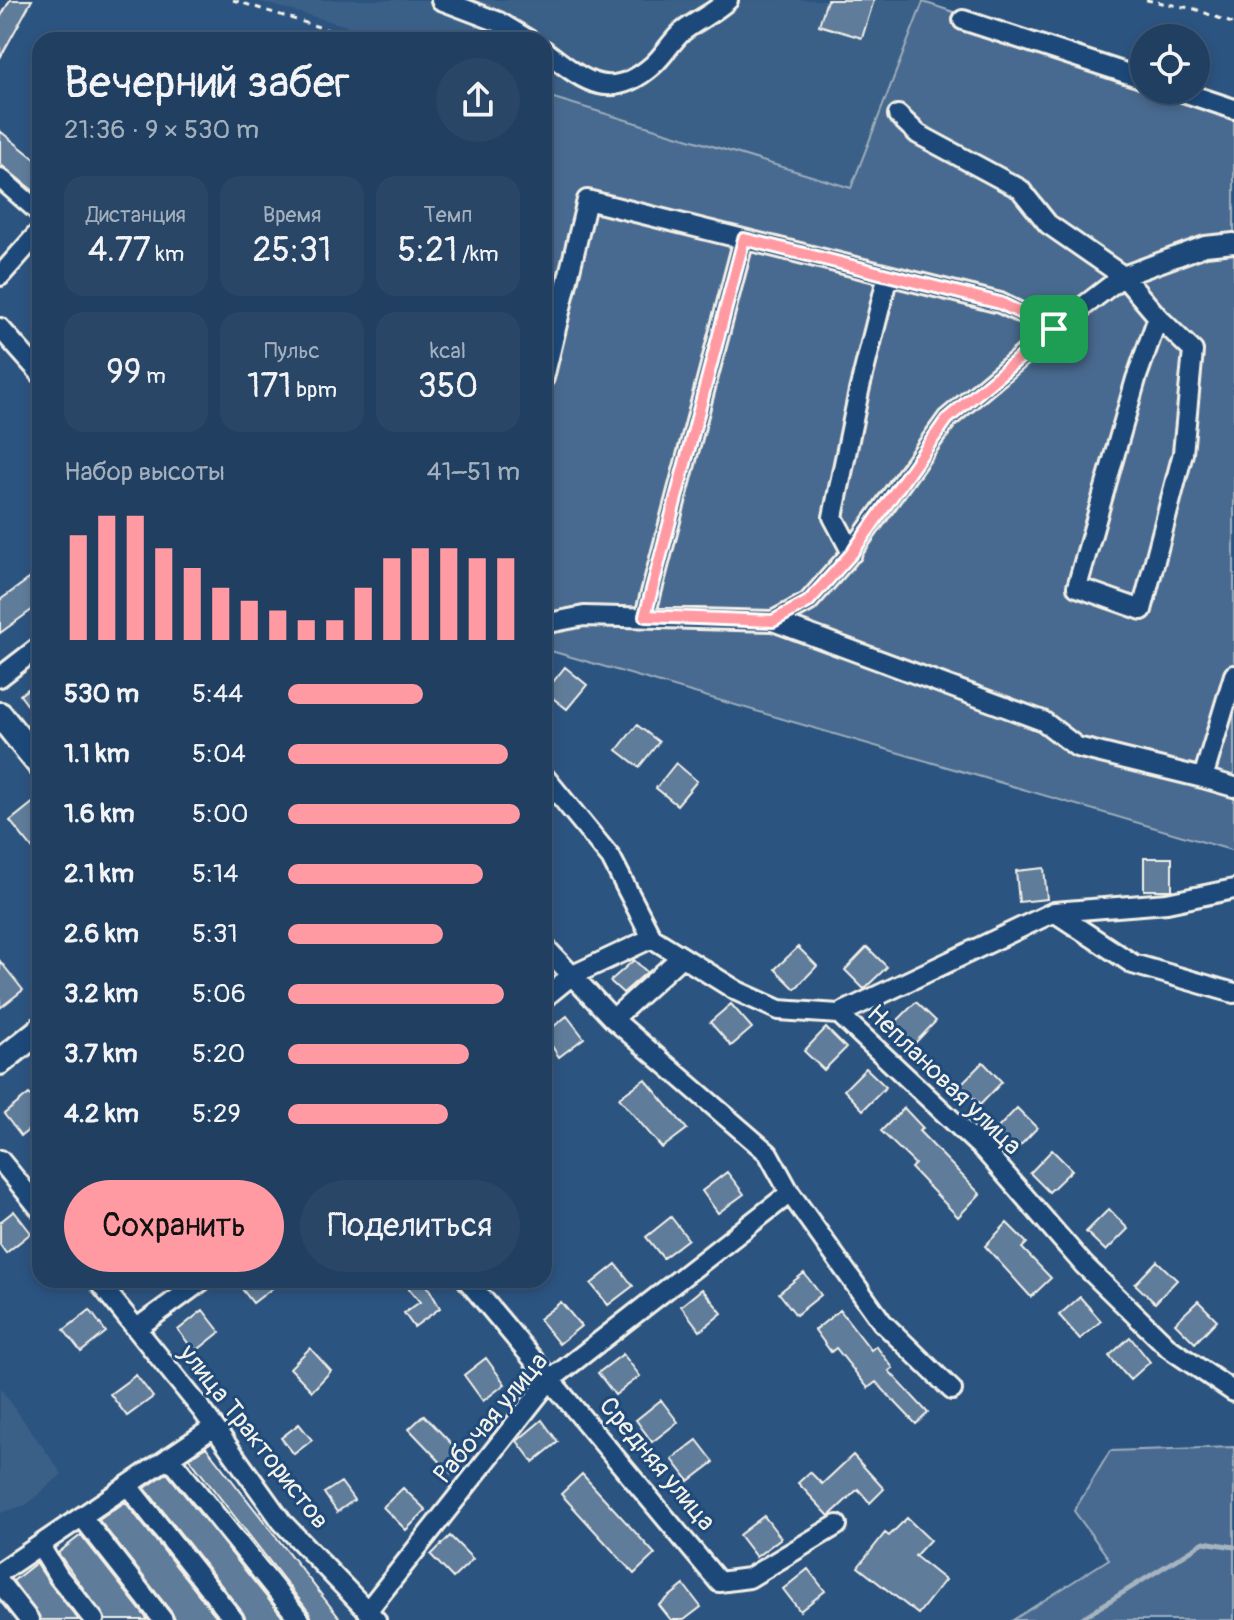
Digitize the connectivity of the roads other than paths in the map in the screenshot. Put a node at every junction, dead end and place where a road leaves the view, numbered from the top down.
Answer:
1 (441, 0) edge
2 (728, 0) edge
3 (963, 20) dead end
4 (516, 32) edge
5 (552, 55) edge
6 (1130, 74) edge
7 (1210, 101) edge
8 (1234, 109) edge
9 (898, 115) dead end
10 (0, 178) edge
11 (32, 206) edge
12 (744, 239) junction
13 (32, 240) edge
14 (1234, 243) edge
15 (888, 275) junction
16 (0, 276) edge
17 (1123, 276) junction
18 (1158, 317) junction
19 (0, 328) edge
20 (1054, 329) junction
21 (552, 345) edge
22 (32, 364) edge
23 (852, 553) junction
24 (645, 616) junction
25 (552, 619) edge
26 (773, 621) junction
27 (32, 652) edge
28 (1234, 675) edge
29 (0, 677) edge
30 (0, 715) edge
31 (32, 755) edge
32 (1203, 778) junction
33 (552, 786) edge
34 (1234, 787) edge
35 (1234, 889) edge
36 (1054, 912) junction
37 (652, 938) junction
38 (552, 955) edge
39 (680, 958) junction
40 (571, 976) junction
41 (552, 991) edge
42 (1234, 993) edge
43 (839, 1014) junction
44 (613, 1019) junction
45 (32, 1036) edge
46 (0, 1062) edge
47 (0, 1160) edge
48 (790, 1193) junction
49 (32, 1199) edge
50 (104, 1288) edge
51 (192, 1288) edge
52 (473, 1288) edge
53 (137, 1328) junction
54 (549, 1381) junction
55 (952, 1390) dead end
56 (1234, 1392) edge
57 (214, 1427) junction
58 (169, 1457) junction
59 (128, 1486) junction
60 (82, 1517) junction
61 (837, 1525) dead end
62 (40, 1546) junction
63 (0, 1572) edge
64 (0, 1583) edge
65 (372, 1615) edge
66 (29, 1620) edge
67 (94, 1620) edge
68 (163, 1620) edge
69 (234, 1620) edge
70 (300, 1620) edge

1 - 4 street
2 - 5 street
3 - 6 street
7 - 8 street
9 - 17 street
10 - 11 street
12 - 15 street
12 - 21 street
12 - 24 street
13 - 16 street
14 - 17 street
15 - 20 street
15 - 23 street
17 - 18 street
17 - 20 street
18 - 18 street
19 - 22 street
20 - 23 street
23 - 26 street
24 - 25 street
24 - 26 street
26 - 32 street
27 - 29 street
28 - 32 street
30 - 31 main road
32 - 34 street
33 - 37 street, Неплановая улица
35 - 36 street
36 - 42 street
36 - 43 street
37 - 39 street, Неплановая улица
37 - 40 street
38 - 40 street
39 - 43 street, Неплановая улица
39 - 44 street
40 - 41 street
40 - 44 street
43 - 56 street, Неплановая улица
44 - 48 street
45 - 46 main road
47 - 49 street
48 - 54 street, Рабочая улица
48 - 55 street
50 - 53 street, улица Трактористов
51 - 53 street
52 - 54 street, Средняя улица
53 - 57 street, улица Трактористов
54 - 61 street, Средняя улица
54 - 65 street, Рабочая улица
57 - 58 street
57 - 65 street, улица Трактористов
58 - 59 street
58 - 70 street
59 - 60 street
59 - 69 street
60 - 62 street
60 - 68 street
62 - 63 street
62 - 67 street
64 - 66 street

